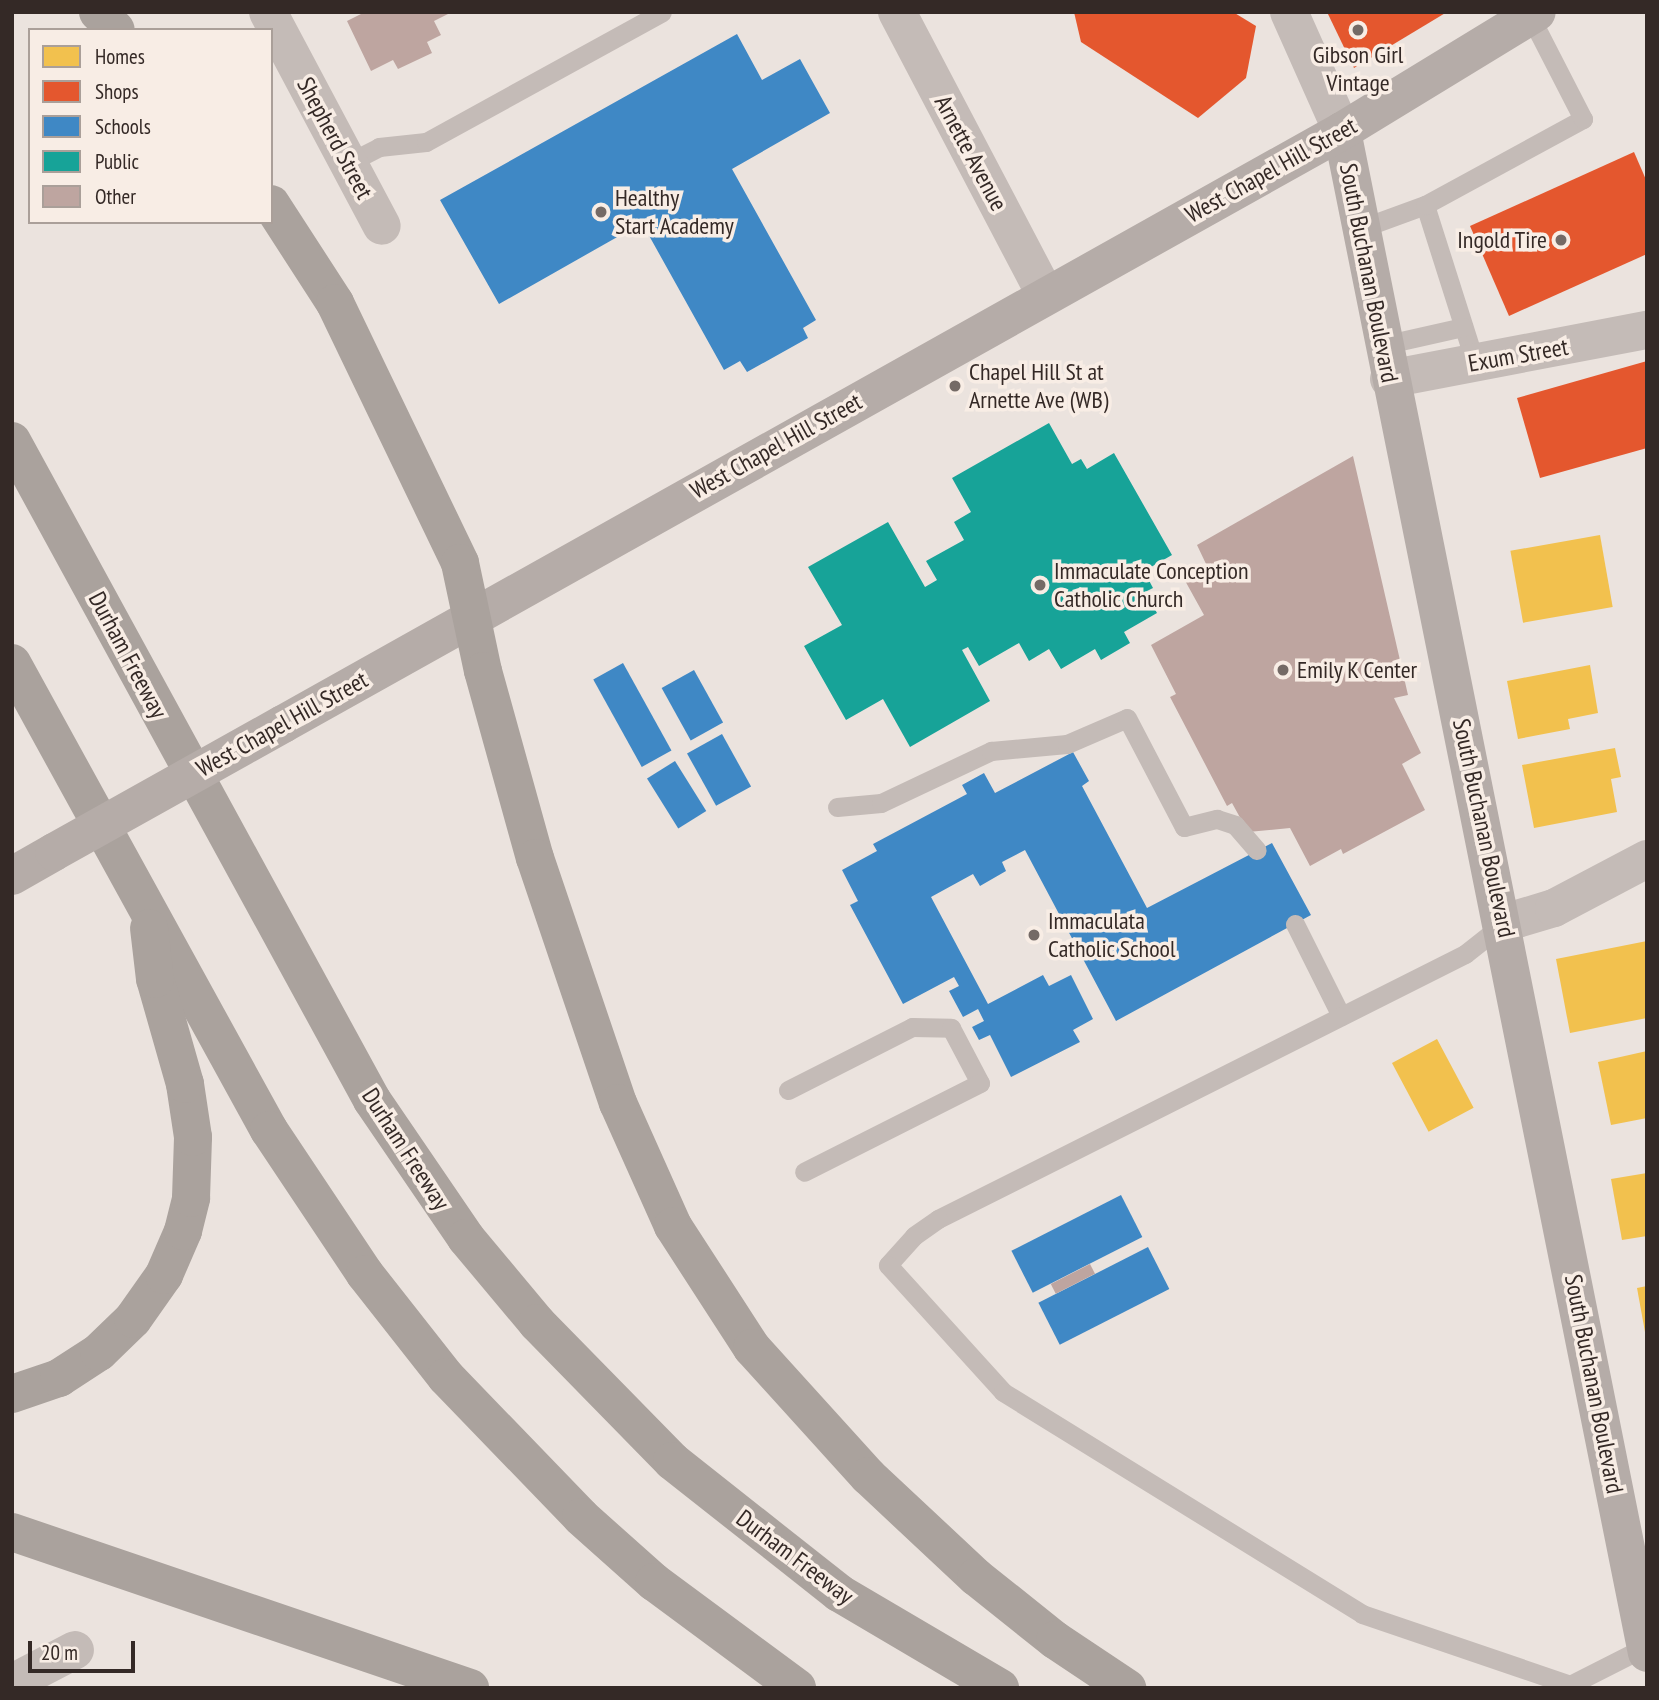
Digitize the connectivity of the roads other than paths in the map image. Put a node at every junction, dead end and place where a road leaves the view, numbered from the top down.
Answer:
1 (98, 12) edge
2 (268, 12) edge
3 (662, 12) edge
4 (897, 12) edge
5 (1289, 12) edge
6 (1533, 14) edge
7 (114, 28) edge
8 (1342, 131) junction
9 (348, 163) junction
10 (1425, 205) junction
11 (273, 207) edge
12 (382, 226) dead end
13 (1362, 228) junction
14 (1045, 294) junction
15 (1463, 327) junction
16 (1647, 330) edge
17 (1386, 362) junction
18 (1475, 363) junction
19 (12, 441) edge
20 (474, 615) junction
21 (12, 663) edge
22 (837, 807) dead end
23 (1257, 850) dead end
24 (1647, 859) edge
25 (12, 876) edge
26 (147, 909) junction
27 (1504, 923) junction
28 (1295, 924) dead end
29 (1341, 1016) junction
30 (788, 1090) dead end
31 (804, 1172) dead end
32 (12, 1394) edge
33 (12, 1532) edge
34 (1646, 1649) edge
35 (75, 1650) dead end
36 (12, 1683) edge
37 (470, 1688) edge
38 (797, 1688) edge
39 (1000, 1688) edge
40 (1127, 1688) edge

1 - 7 highway
2 - 9 street, Shepherd Street
3 - 9 lane
4 - 14 street, Arnette Avenue
5 - 8 street, South Buchanan Boulevard
6 - 8 main road, West Chapel Hill Street
6 - 10 lane
8 - 13 main road, South Buchanan Boulevard
8 - 14 main road, West Chapel Hill Street
9 - 12 street, Shepherd Street
10 - 13 lane
10 - 15 lane
11 - 20 highway
13 - 17 main road, South Buchanan Boulevard
14 - 20 main road, West Chapel Hill Street
15 - 17 lane
15 - 18 lane
16 - 18 street, Exum Street
17 - 18 street, Exum Street
17 - 27 main road, South Buchanan Boulevard
19 - 39 highway, Durham Freeway
20 - 25 main road, West Chapel Hill Street, bridge
20 - 40 highway
21 - 26 highway
22 - 23 lane
24 - 27 street
26 - 32 highway
26 - 38 highway
27 - 29 lane
27 - 34 main road, South Buchanan Boulevard
28 - 29 lane
29 - 34 lane
30 - 31 lane
33 - 37 highway
35 - 36 street

